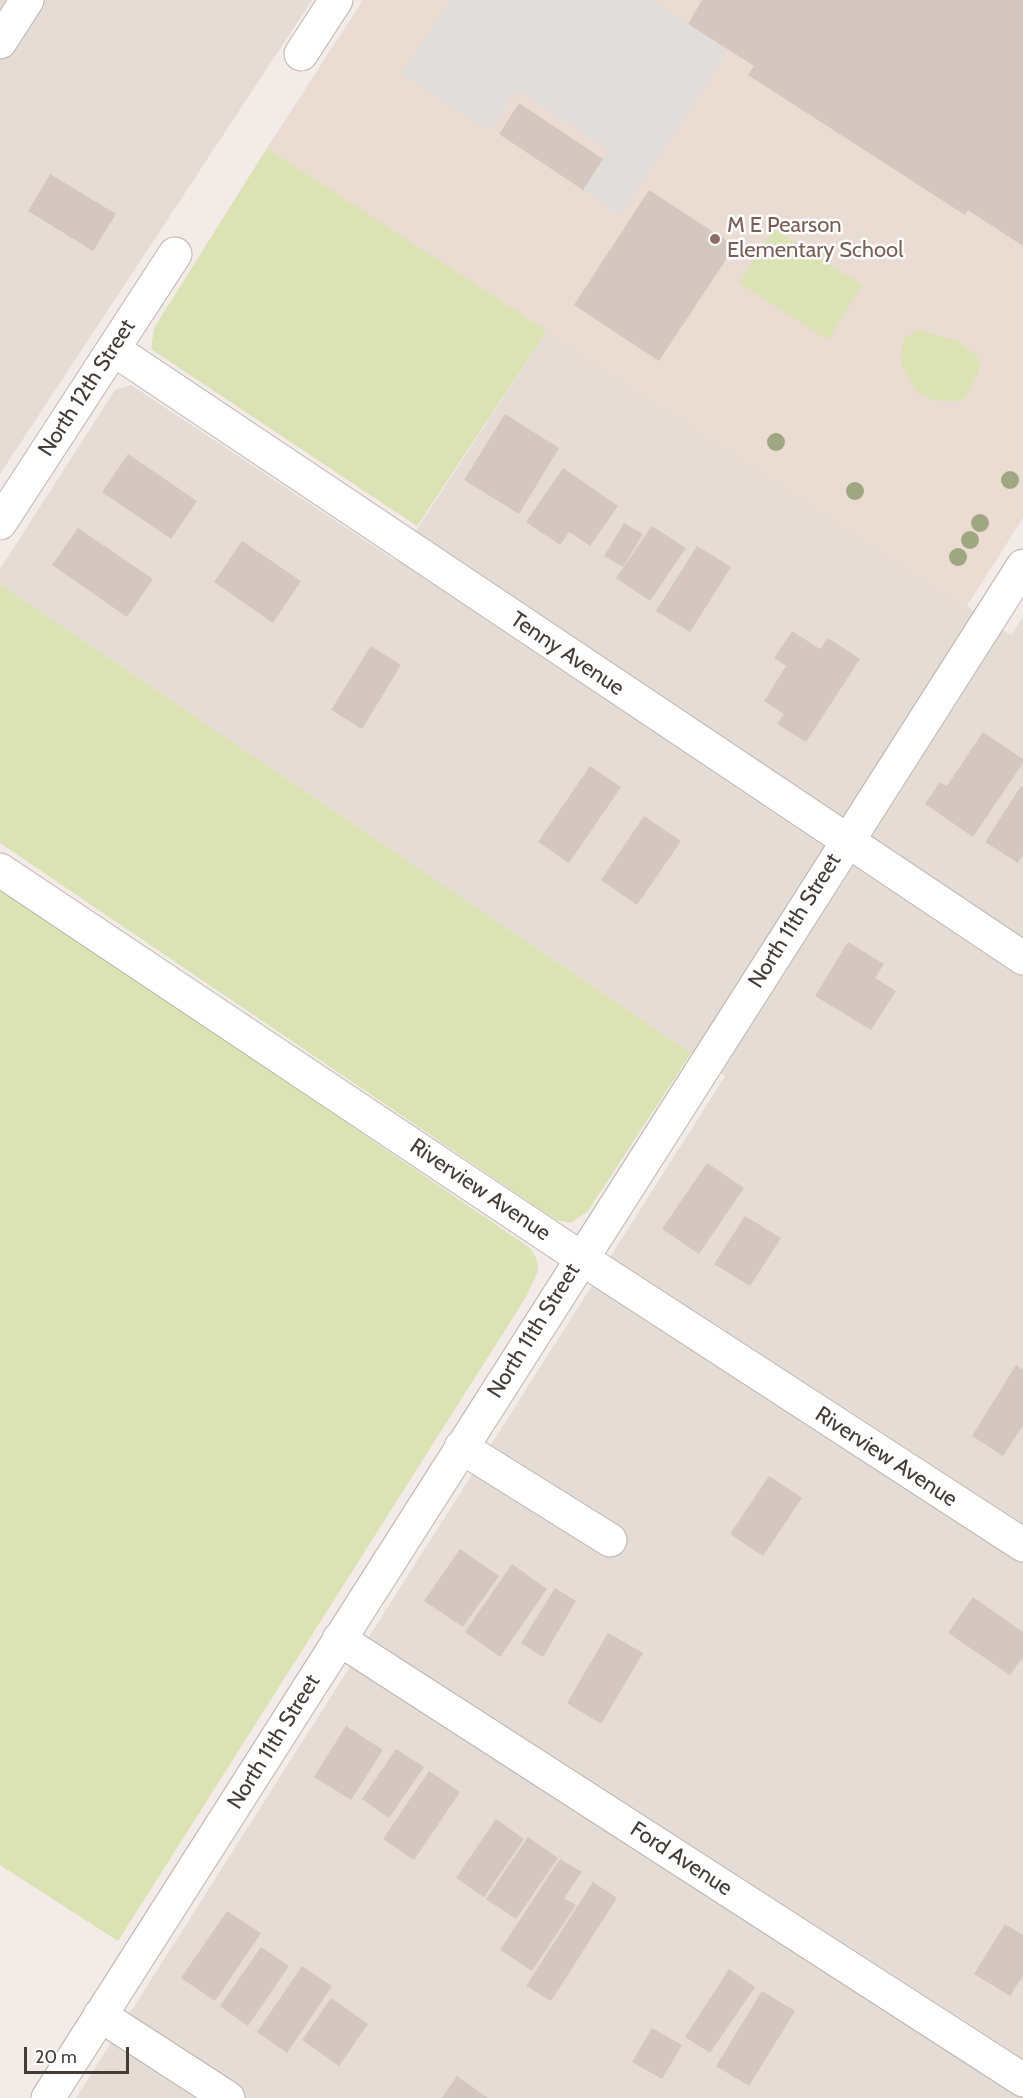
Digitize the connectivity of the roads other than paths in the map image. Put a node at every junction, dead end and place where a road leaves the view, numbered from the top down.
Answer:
1 (27, 0) edge
2 (336, 0) edge
3 (0, 42) edge
4 (301, 54) dead end
5 (175, 254) dead end
6 (113, 349) junction
7 (0, 523) edge
8 (1023, 566) edge
9 (846, 841) junction
10 (0, 870) edge
11 (1023, 958) edge
12 (581, 1258) junction
13 (461, 1447) junction
14 (610, 1540) dead end
15 (1023, 1545) edge
16 (339, 1639) junction
17 (100, 2015) junction
18 (1023, 2080) edge
19 (48, 2098) edge
20 (228, 2098) edge

1 - 3 street
2 - 4 street
5 - 6 street, North 12th Street
6 - 7 street, North 12th Street
6 - 9 street, Tenny Avenue
8 - 9 street, North 11th Street
9 - 11 street, Tenny Avenue
9 - 12 street, North 11th Street
10 - 12 street, Riverview Avenue
12 - 13 street, North 11th Street
12 - 15 street, Riverview Avenue
13 - 14 street
13 - 16 street, North 11th Street
16 - 17 street, North 11th Street
16 - 18 street, Ford Avenue
17 - 19 street, North 11th Street
17 - 20 street

